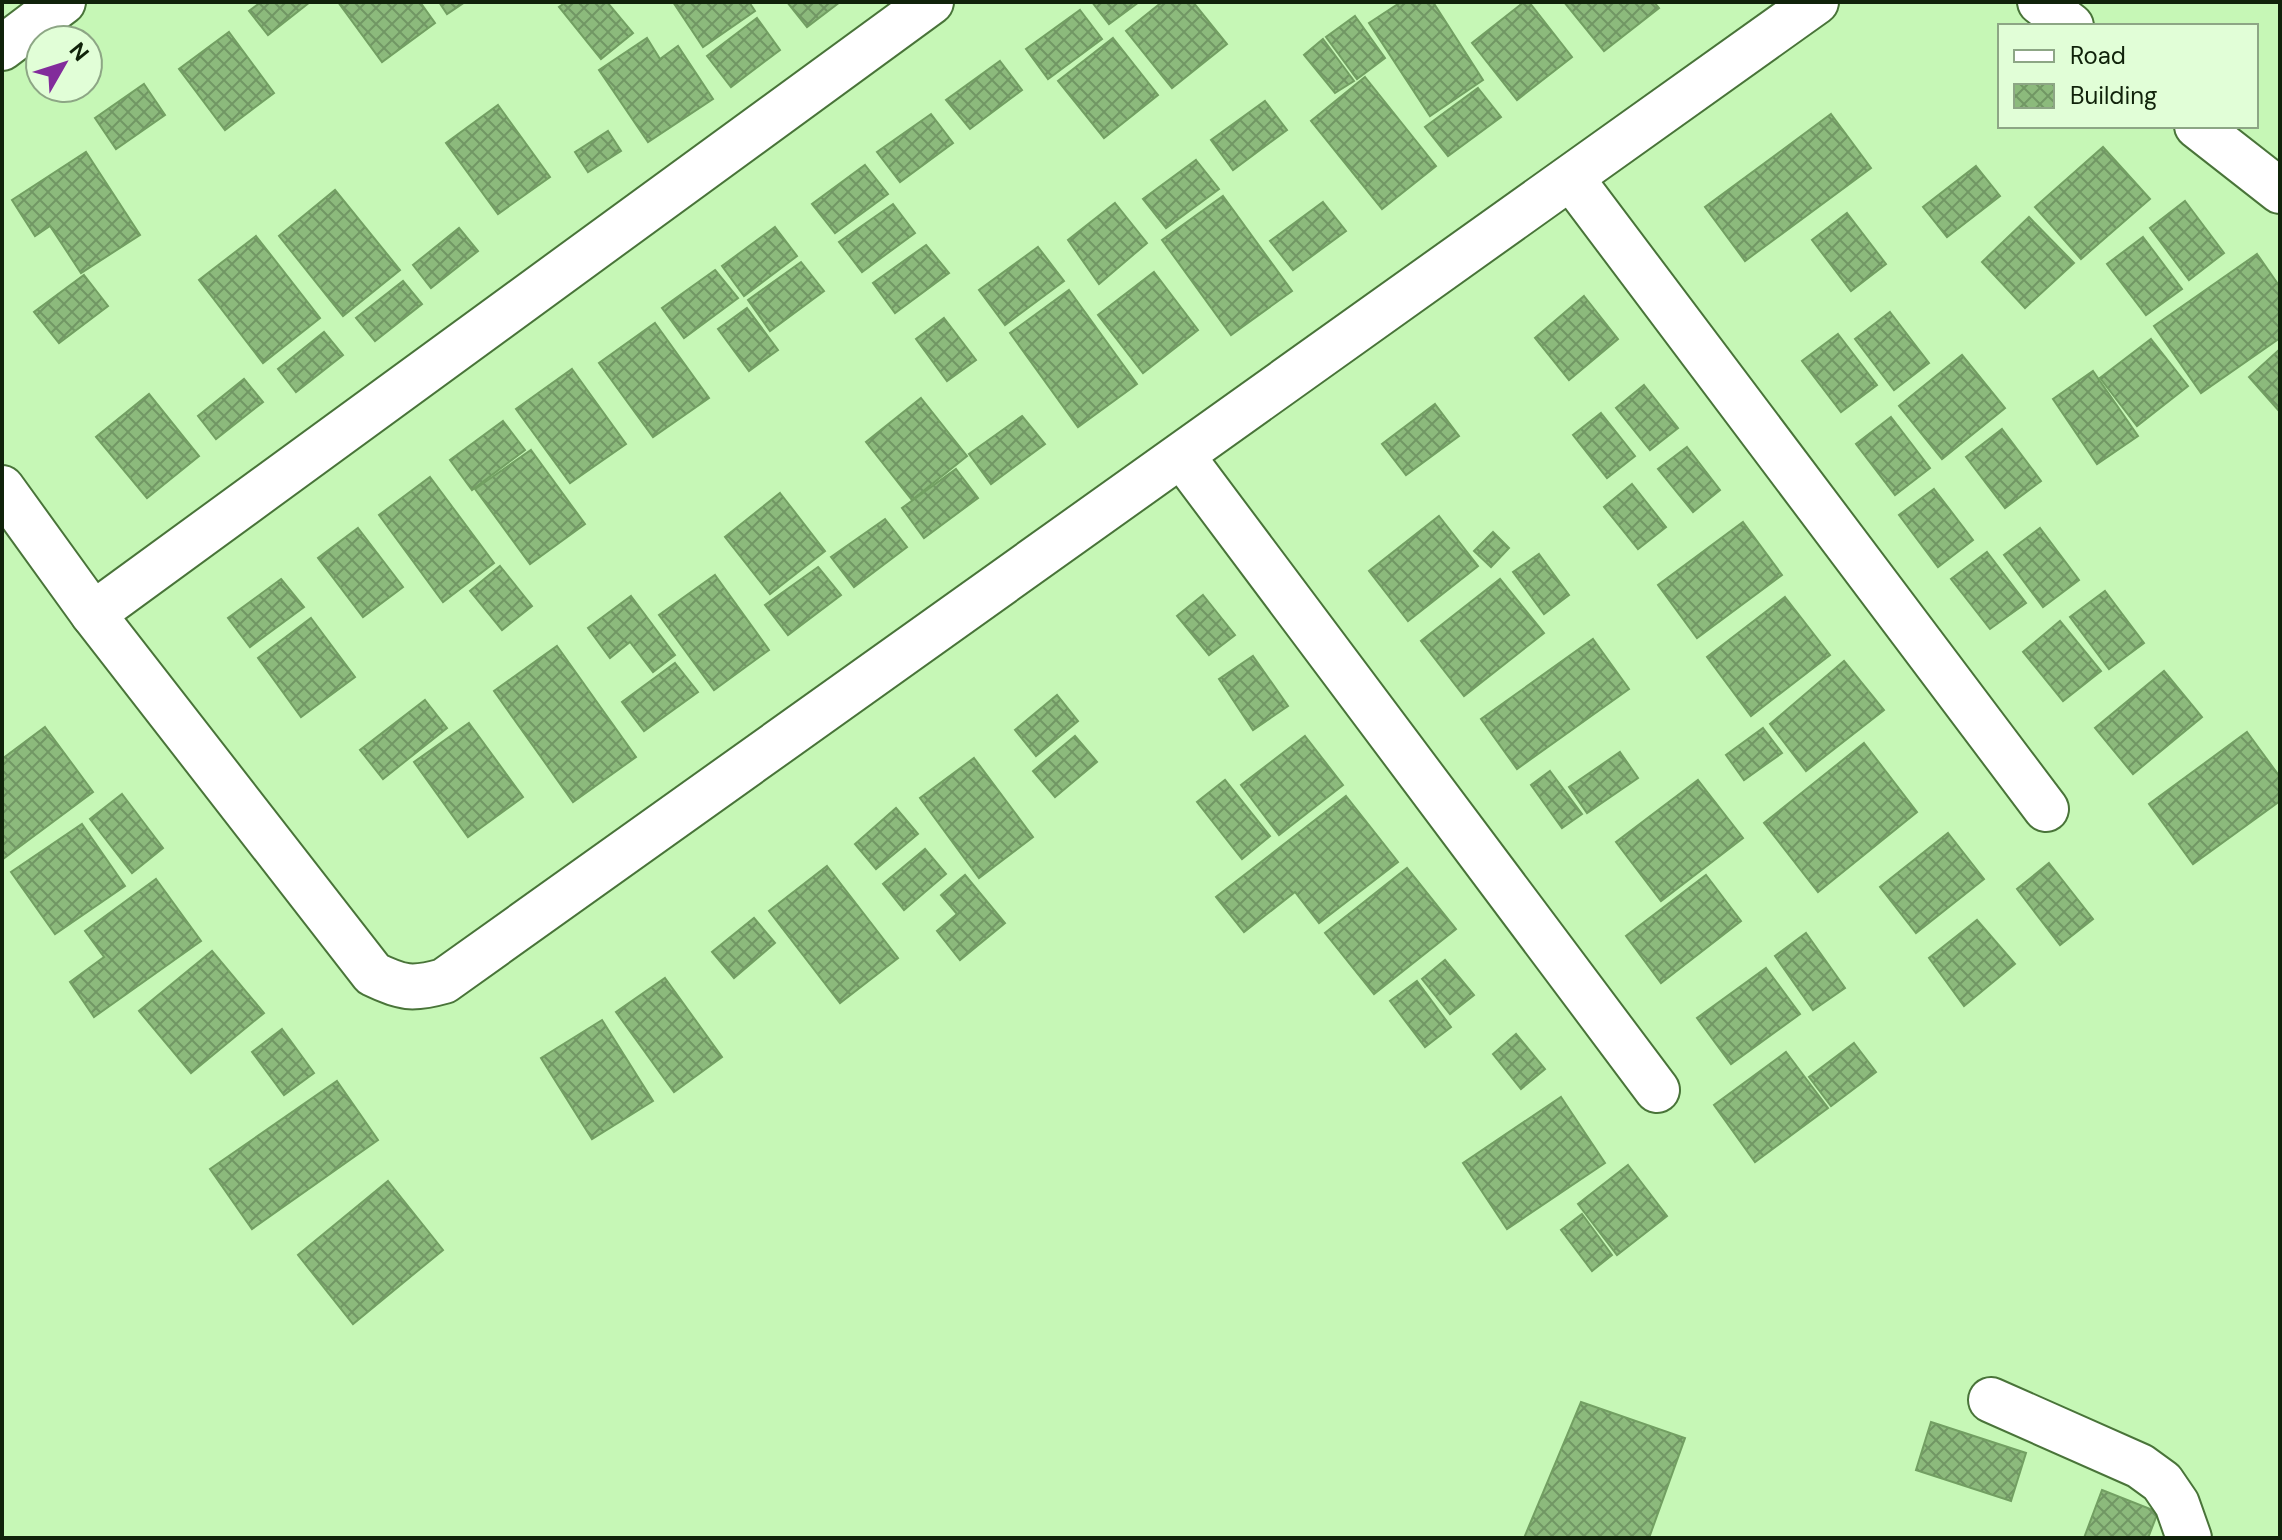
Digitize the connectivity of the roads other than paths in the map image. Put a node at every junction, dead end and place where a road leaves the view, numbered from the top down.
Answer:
1 (63, 2) edge
2 (931, 2) edge
3 (1816, 2) edge
4 (2040, 2) edge
5 (2068, 24) edge
6 (2, 48) edge
7 (2200, 128) edge
8 (1571, 178) junction
9 (2280, 191) edge
10 (1182, 456) junction
11 (2, 488) edge
12 (93, 614) junction
13 (2046, 809) dead end
14 (1657, 1090) dead end
15 (1991, 1400) dead end
16 (2189, 1538) edge

1 - 6 street
2 - 12 street
3 - 8 street
4 - 5 street
7 - 9 street
8 - 10 street
8 - 13 street
10 - 12 street
10 - 14 street
11 - 12 street
15 - 16 street

